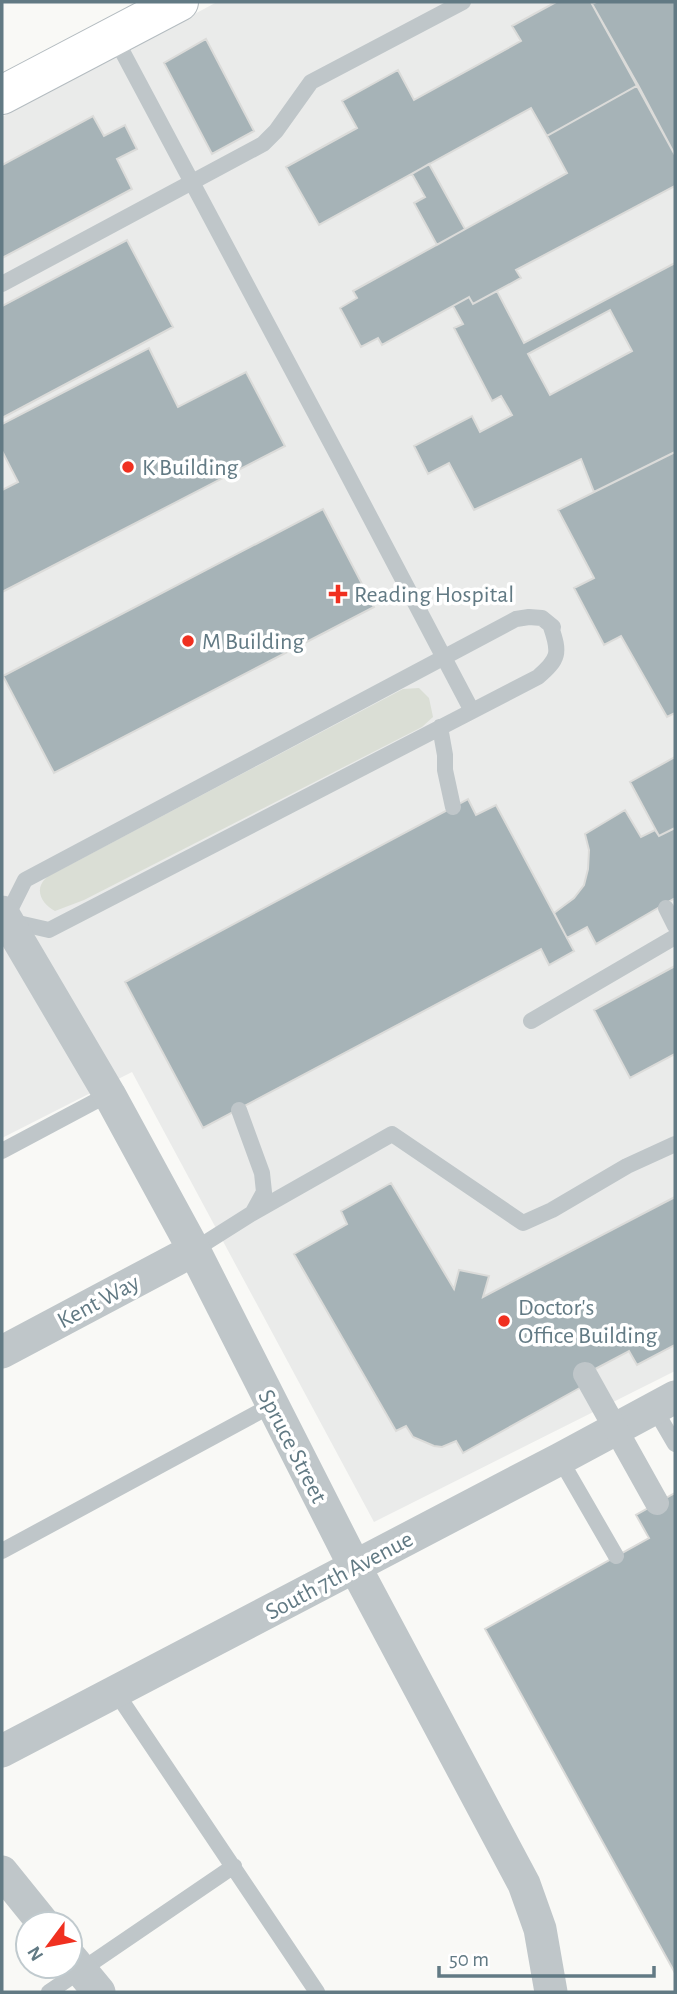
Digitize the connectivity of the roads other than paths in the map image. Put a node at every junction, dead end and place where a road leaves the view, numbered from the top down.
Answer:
1 (179, 2) edge
2 (463, 2) edge
3 (133, 20) junction
4 (2, 95) edge
5 (191, 182) junction
6 (2, 284) edge
7 (443, 656) junction
8 (472, 711) junction
9 (440, 727) junction
10 (453, 807) dead end
11 (666, 908) dead end
12 (3, 918) edge
13 (675, 926) edge
14 (675, 937) edge
15 (531, 1021) dead end
16 (109, 1094) junction
17 (239, 1110) dead end
18 (675, 1144) edge
19 (2, 1151) edge
20 (251, 1214) junction
21 (194, 1250) junction
22 (2, 1352) edge
23 (585, 1374) dead end
24 (665, 1402) edge
25 (272, 1405) junction
26 (675, 1444) edge
27 (560, 1459) junction
28 (657, 1503) dead end
29 (2, 1551) edge
30 (617, 1556) dead end
31 (355, 1567) junction
32 (115, 1691) junction
33 (2, 1751) edge
34 (234, 1866) junction
35 (2, 1872) edge
36 (33, 1910) edge
37 (84, 1972) edge
38 (70, 1980) edge
39 (49, 1992) edge
40 (317, 1992) edge
41 (551, 1992) edge

1 - 3 main road
2 - 5 lane
3 - 4 main road
3 - 5 lane
5 - 6 lane
5 - 7 lane
7 - 8 lane
7 - 8 lane
7 - 12 lane
8 - 9 lane
9 - 10 lane
9 - 12 lane
11 - 13 lane
12 - 16 street, Spruce Street
14 - 15 lane
16 - 19 lane
16 - 21 street, Spruce Street
17 - 20 lane
18 - 20 lane
20 - 21 lane
21 - 22 street, Kent Way
21 - 25 street, Spruce Street
23 - 28 street, bridge
24 - 26 lane
24 - 27 street, South 7th Avenue
25 - 29 lane
25 - 31 street, Spruce Street
27 - 30 lane
27 - 31 street, South 7th Avenue
31 - 32 street, South 7th Avenue
31 - 41 street, Spruce Street
32 - 33 street, South 7th Avenue
32 - 34 lane
34 - 37 lane
34 - 40 lane
35 - 36 street
38 - 39 lane

